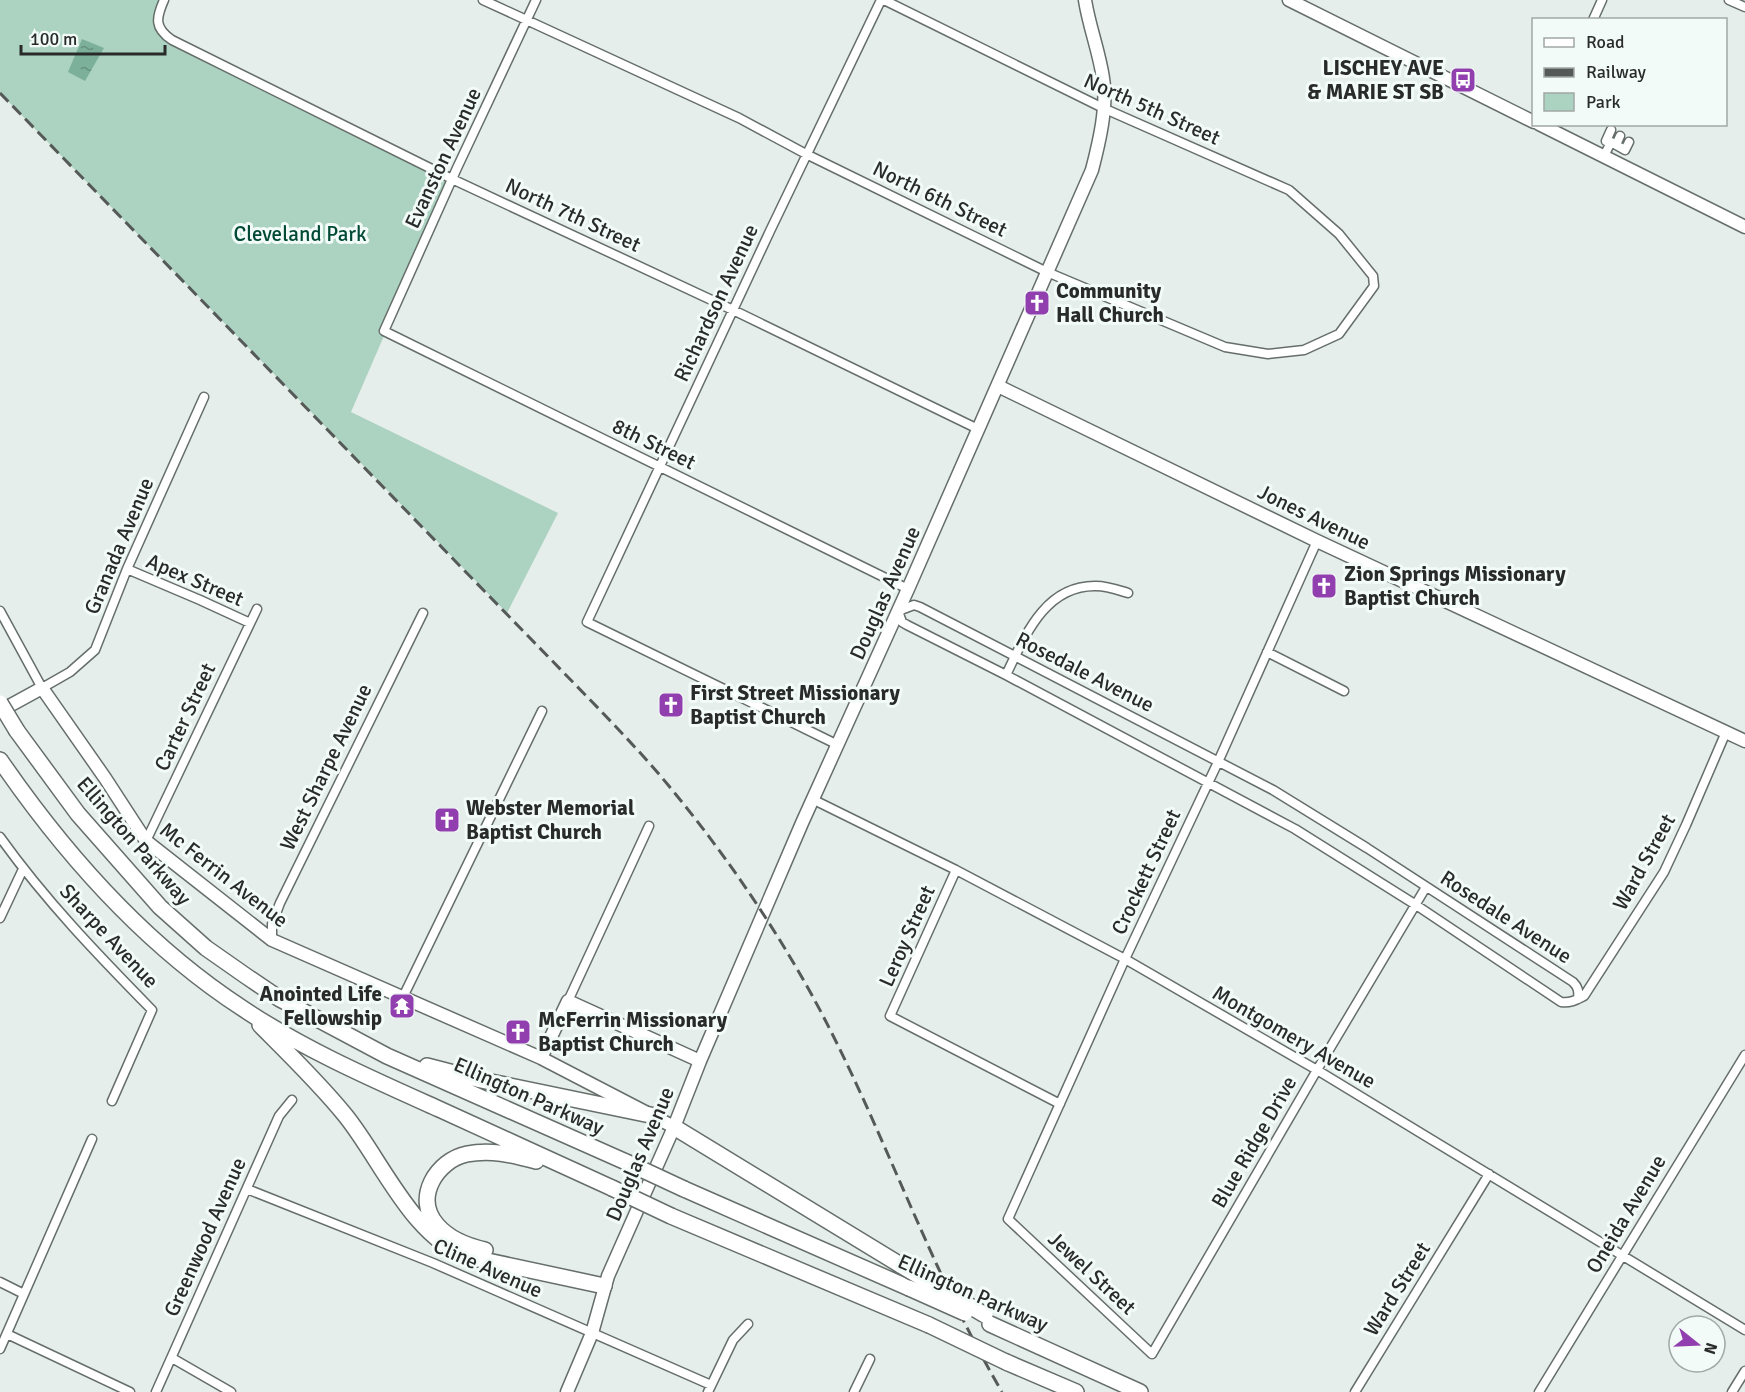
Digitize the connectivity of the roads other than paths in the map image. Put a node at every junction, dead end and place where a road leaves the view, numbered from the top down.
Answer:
1 (164, 0) edge
2 (483, 0) edge
3 (536, 0) edge
4 (882, 0) edge
5 (1085, 0) edge
6 (1289, 0) edge
7 (1602, 0) edge
8 (1729, 0) edge
9 (1745, 7) edge
10 (1594, 18) edge
11 (526, 21) junction
12 (1103, 108) junction
13 (1532, 121) edge
14 (1543, 126) edge
15 (1611, 130) dead end
16 (1620, 136) dead end
17 (1629, 142) dead end
18 (1613, 144) junction
19 (807, 154) junction
20 (1604, 156) junction
21 (452, 179) junction
22 (1745, 227) edge
23 (1047, 272) junction
24 (1374, 286) joint
25 (733, 310) junction
26 (384, 331) joint
27 (998, 386) junction
28 (204, 397) dead end
29 (978, 429) junction
30 (659, 467) junction
31 (1317, 542) junction
32 (127, 569) junction
33 (908, 589) junction
34 (1128, 593) dead end
35 (257, 609) dead end
36 (0, 611) edge
37 (898, 611) junction
38 (423, 613) dead end
39 (250, 623) junction
40 (1267, 652) junction
41 (1016, 656) junction
42 (1006, 675) junction
43 (42, 688) junction
44 (1344, 691) dead end
45 (0, 703) edge
46 (0, 711) edge
47 (542, 711) dead end
48 (1726, 732) junction
49 (1745, 741) edge
50 (836, 744) junction
51 (0, 760) edge
52 (1218, 762) junction
53 (1208, 782) junction
54 (812, 799) junction
55 (649, 826) dead end
56 (0, 837) edge
57 (146, 841) junction
58 (23, 869) junction
59 (956, 870) junction
60 (1426, 888) junction
61 (1416, 904) junction
62 (0, 918) edge
63 (272, 940) junction
64 (1125, 960) junction
65 (403, 997) junction
66 (1578, 999) junction
67 (568, 1001) junction
68 (242, 1009) junction
69 (1745, 1055) edge
70 (387, 1056) junction
71 (541, 1058) junction
72 (700, 1060) junction
73 (1317, 1070) junction
74 (292, 1100) dead end
75 (112, 1101) dead end
76 (1060, 1104) junction
77 (655, 1116) junction
78 (674, 1127) junction
79 (93, 1139) dead end
80 (1489, 1174) junction
81 (586, 1176) junction
82 (247, 1189) junction
83 (1008, 1219) joint
84 (1622, 1255) junction
85 (607, 1281) junction
86 (0, 1282) edge
87 (24, 1294) junction
88 (987, 1319) junction
89 (748, 1324) dead end
90 (1745, 1330) edge
91 (592, 1333) junction
92 (7, 1334) junction
93 (0, 1348) edge
94 (1152, 1354) joint
95 (172, 1358) junction
96 (870, 1359) dead end
97 (1745, 1371) edge
98 (710, 1388) edge
99 (130, 1392) edge
100 (156, 1392) edge
101 (231, 1392) edge
102 (567, 1392) edge
103 (854, 1392) edge
104 (1076, 1392) edge
105 (1140, 1392) edge
106 (1355, 1392) edge
107 (1539, 1392) edge
108 (1732, 1392) edge

1 - 21 street, North 7th Street
2 - 11 street, North 6th Street
3 - 11 street, Evanston Avenue
4 - 12 street, North 5th Street
4 - 19 street, Richardson Avenue
5 - 12 street, Douglas Avenue
6 - 13 street
7 - 10 street
8 - 9 street
11 - 19 street, North 6th Street
11 - 21 street, Evanston Avenue
12 - 23 street, Douglas Avenue
12 - 24 street, North 5th Street
14 - 20 street
15 - 18 street
16 - 18 street
17 - 18 street
18 - 20 street
19 - 23 street, North 6th Street
19 - 25 street, Richardson Avenue
20 - 22 street
21 - 25 street, North 7th Street
21 - 26 street, Evanston Avenue
23 - 24 street, North 6th Street
23 - 27 street, Douglas Avenue
25 - 29 street, North 7th Street
25 - 30 street, Richardson Avenue
26 - 30 street, 8th Street
27 - 29 street, Douglas Avenue
27 - 31 street, Jones Avenue
28 - 32 street, Granada Avenue
29 - 33 street, Douglas Avenue
30 - 33 street, 8th Street
30 - 50 street, Richardson Avenue
31 - 40 street, Crockett Street
31 - 48 street, Jones Avenue
32 - 39 street, Apex Street
32 - 43 street, Granada Avenue
33 - 37 street, Douglas Avenue
34 - 41 street
35 - 39 street, Carter Street
36 - 43 street
37 - 41 street, Rosedale Avenue
37 - 42 street, Rosedale Avenue
37 - 50 street, Douglas Avenue
38 - 63 street, West Sharpe Avenue
39 - 57 street, Carter Street
40 - 44 street
40 - 52 street, Crockett Street
41 - 42 street
41 - 52 street, Rosedale Avenue
42 - 53 street, Rosedale Avenue
43 - 46 street
43 - 57 street, Mc Ferrin Avenue
45 - 70 highway, Ellington Parkway, bridge
47 - 65 street
48 - 49 street, Jones Avenue
48 - 66 street, Ward Street
50 - 54 street, Douglas Avenue
51 - 68 highway
52 - 53 street, Crockett Street
52 - 60 street, Rosedale Avenue
53 - 61 street, Rosedale Avenue
53 - 64 street, Crockett Street
54 - 59 street, Montgomery Avenue
54 - 72 street, Douglas Avenue
55 - 67 street
56 - 58 street, Sharpe Avenue
57 - 63 street, Mc Ferrin Avenue
58 - 62 street
58 - 75 street, Sharpe Avenue
59 - 64 street, Montgomery Avenue
59 - 76 street, Leroy Street
60 - 61 street, Blue Ridge Drive
60 - 66 street, Rosedale Avenue
61 - 66 street, Rosedale Avenue
61 - 73 street, Blue Ridge Drive
63 - 65 street, Mc Ferrin Avenue
64 - 73 street, Montgomery Avenue
64 - 76 street, Crockett Street
65 - 71 street, Mc Ferrin Avenue
67 - 71 street
67 - 72 street
68 - 81 highway
68 - 85 highway
69 - 84 street, Oneida Avenue
70 - 77 highway
70 - 88 highway, Ellington Parkway, bridge
71 - 77 street, Mc Ferrin Avenue
72 - 78 street, Douglas Avenue
73 - 80 street, Montgomery Avenue
73 - 94 street, Blue Ridge Drive
74 - 82 street, Greenwood Avenue
76 - 83 street, Crockett Street
77 - 78 street, Mc Ferrin Avenue
78 - 85 street, Douglas Avenue
78 - 88 highway, bridge
79 - 87 street
80 - 84 street, Montgomery Avenue
80 - 106 street, Ward Street
81 - 85 highway
81 - 104 highway, bridge
82 - 91 street, Cline Avenue
82 - 95 street, Greenwood Avenue
83 - 94 street, Jewel Street
84 - 90 street, Montgomery Avenue
84 - 107 street, Oneida Avenue
85 - 91 street, Douglas Avenue
86 - 87 street
87 - 92 street
88 - 105 highway, Ellington Parkway
89 - 98 street
91 - 98 street, Cline Avenue
91 - 102 street, Douglas Avenue
92 - 93 street
92 - 99 street
95 - 100 street, Greenwood Avenue
95 - 101 street
96 - 103 street
97 - 108 street

